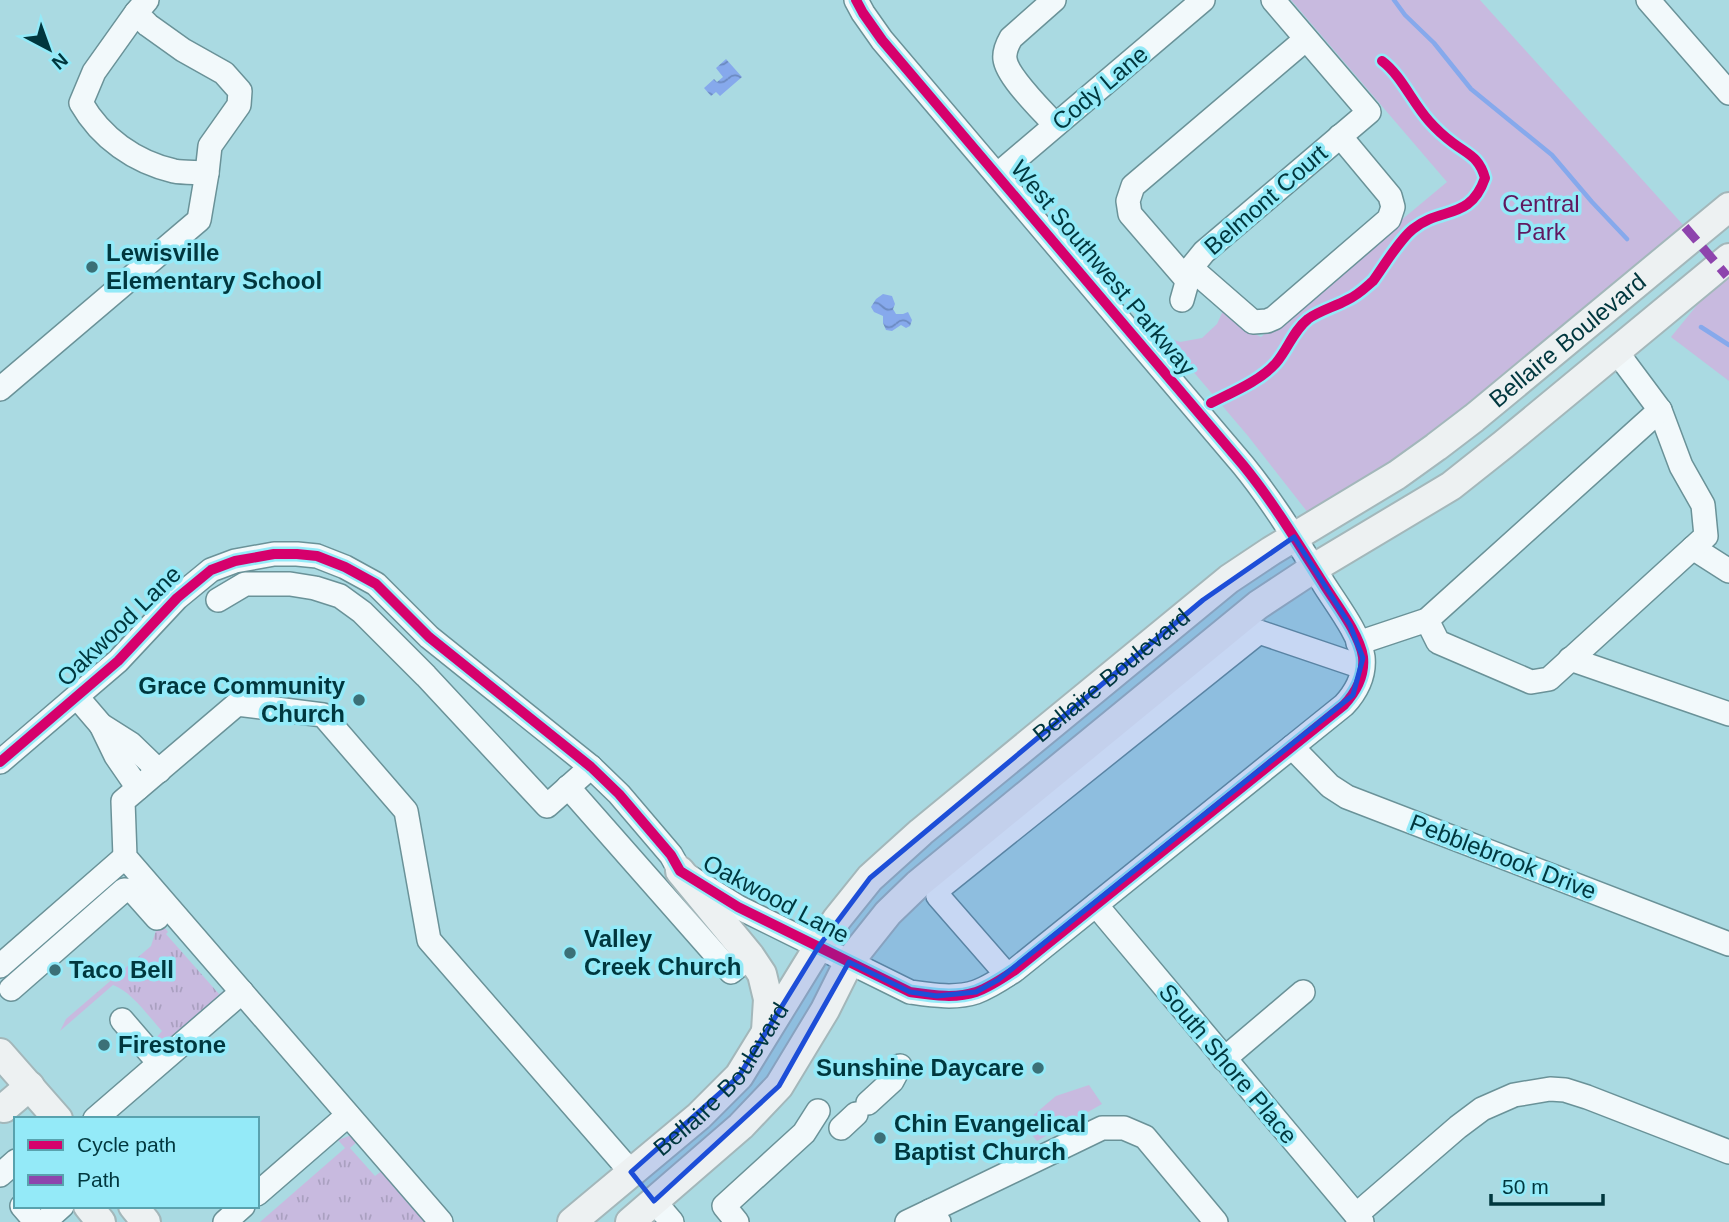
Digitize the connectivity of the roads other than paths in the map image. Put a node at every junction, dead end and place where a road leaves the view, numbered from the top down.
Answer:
1 (856, 0) edge
2 (1054, 0) edge
3 (1203, 0) edge
4 (1273, 0) edge
5 (1648, 0) edge
6 (142, 7) edge
7 (1306, 38) junction
8 (1729, 93) edge
9 (1055, 125) junction
10 (1340, 136) junction
11 (207, 173) junction
12 (997, 175) junction
13 (1729, 207) edge
14 (1729, 258) edge
15 (1187, 282) junction
16 (1622, 359) dead end
17 (0, 389) edge
18 (1660, 410) junction
19 (1294, 537) junction
20 (1693, 548) junction
21 (1314, 568) junction
22 (1729, 571) edge
23 (187, 589) junction
24 (1427, 620) junction
25 (1358, 643) junction
26 (1570, 659) junction
27 (1362, 667) junction
28 (77, 696) junction
29 (1729, 714) edge
30 (101, 725) junction
31 (1292, 747) junction
32 (0, 762) edge
33 (591, 767) junction
34 (159, 771) junction
35 (568, 787) junction
36 (138, 788) junction
37 (629, 807) junction
38 (604, 828) junction
39 (125, 857) junction
40 (680, 871) junction
41 (1096, 905) junction
42 (157, 918) dead end
43 (1729, 944) edge
44 (819, 946) junction
45 (750, 956) junction
46 (849, 962) junction
47 (0, 966) edge
48 (1007, 975) junction
49 (10, 989) dead end
50 (242, 992) junction
51 (1303, 992) dead end
52 (122, 1020) dead end
53 (765, 1035) junction
54 (2, 1058) edge
55 (1224, 1059) junction
56 (159, 1063) junction
57 (900, 1066) dead end
58 (30, 1086) junction
59 (5, 1111) edge
60 (818, 1111) dead end
61 (348, 1115) junction
62 (855, 1115) dead end
63 (56, 1117) edge
64 (97, 1117) edge
65 (1729, 1152) edge
66 (14, 1163) edge
67 (631, 1172) junction
68 (0, 1175) edge
69 (259, 1192) edge
70 (24, 1208) edge
71 (60, 1208) edge
72 (90, 1208) edge
73 (134, 1208) edge
74 (241, 1208) edge
75 (663, 1212) edge
76 (935, 1217) edge
77 (1359, 1218) edge
78 (36, 1222) edge
79 (44, 1222) edge
80 (101, 1222) edge
81 (146, 1222) edge
82 (225, 1222) edge
83 (441, 1222) edge
84 (572, 1222) edge
85 (630, 1222) edge
86 (737, 1222) edge
87 (907, 1222) edge
88 (1216, 1222) edge

1 - 12 street, West Southwest Parkway
2 - 9 street
3 - 9 street, Cody Lane
4 - 7 street
5 - 8 street
6 - 11 street
6 - 11 street
7 - 10 street, Belmont Court
7 - 15 street
9 - 12 street, Cody Lane
10 - 15 street, Belmont Court
10 - 15 street
11 - 17 street
12 - 19 street, West Southwest Parkway
13 - 19 main road, Bellaire Boulevard
14 - 21 main road, Bellaire Boulevard
16 - 18 street
18 - 20 street
18 - 24 street
19 - 21 street, West Southwest Parkway
19 - 44 main road, Bellaire Boulevard
20 - 22 street
20 - 26 street
21 - 25 street
21 - 46 main road, Bellaire Boulevard
23 - 28 street, Oakwood Lane
23 - 33 street, Oakwood Lane
23 - 35 street
24 - 25 street
24 - 26 street
25 - 27 street
26 - 29 street
27 - 31 street, Oakwood Lane
27 - 48 street
28 - 30 street
28 - 32 street, Oakwood Lane
30 - 34 street
30 - 36 street
31 - 41 street, Oakwood Lane
31 - 43 street, Pebblebrook Drive
33 - 35 street
33 - 37 street, Oakwood Lane
34 - 36 street
34 - 67 street
35 - 38 street
36 - 39 street
37 - 38 street
37 - 40 street, Oakwood Lane
38 - 45 street
39 - 47 street
39 - 50 street
40 - 44 street, Oakwood Lane
40 - 45 main road
41 - 48 street, Oakwood Lane
41 - 55 street, South Shore Place
42 - 49 street
44 - 46 street, Oakwood Lane
44 - 53 main road, Bellaire Boulevard
45 - 53 main road
46 - 48 street, Oakwood Lane
46 - 75 main road, Bellaire Boulevard
50 - 56 street
50 - 61 street
51 - 55 street
52 - 56 street
53 - 67 main road, Bellaire Boulevard
54 - 58 main road
55 - 77 street, South Shore Place
56 - 64 street
57 - 62 street
58 - 59 main road
58 - 63 main road
60 - 86 street
61 - 69 street
61 - 83 street
65 - 77 street
66 - 68 street
67 - 75 main road
67 - 84 main road, Bellaire Boulevard
70 - 78 street
71 - 79 street
72 - 80 main road
73 - 81 main road
74 - 82 street
75 - 85 main road, Bellaire Boulevard
76 - 87 street
76 - 88 street

